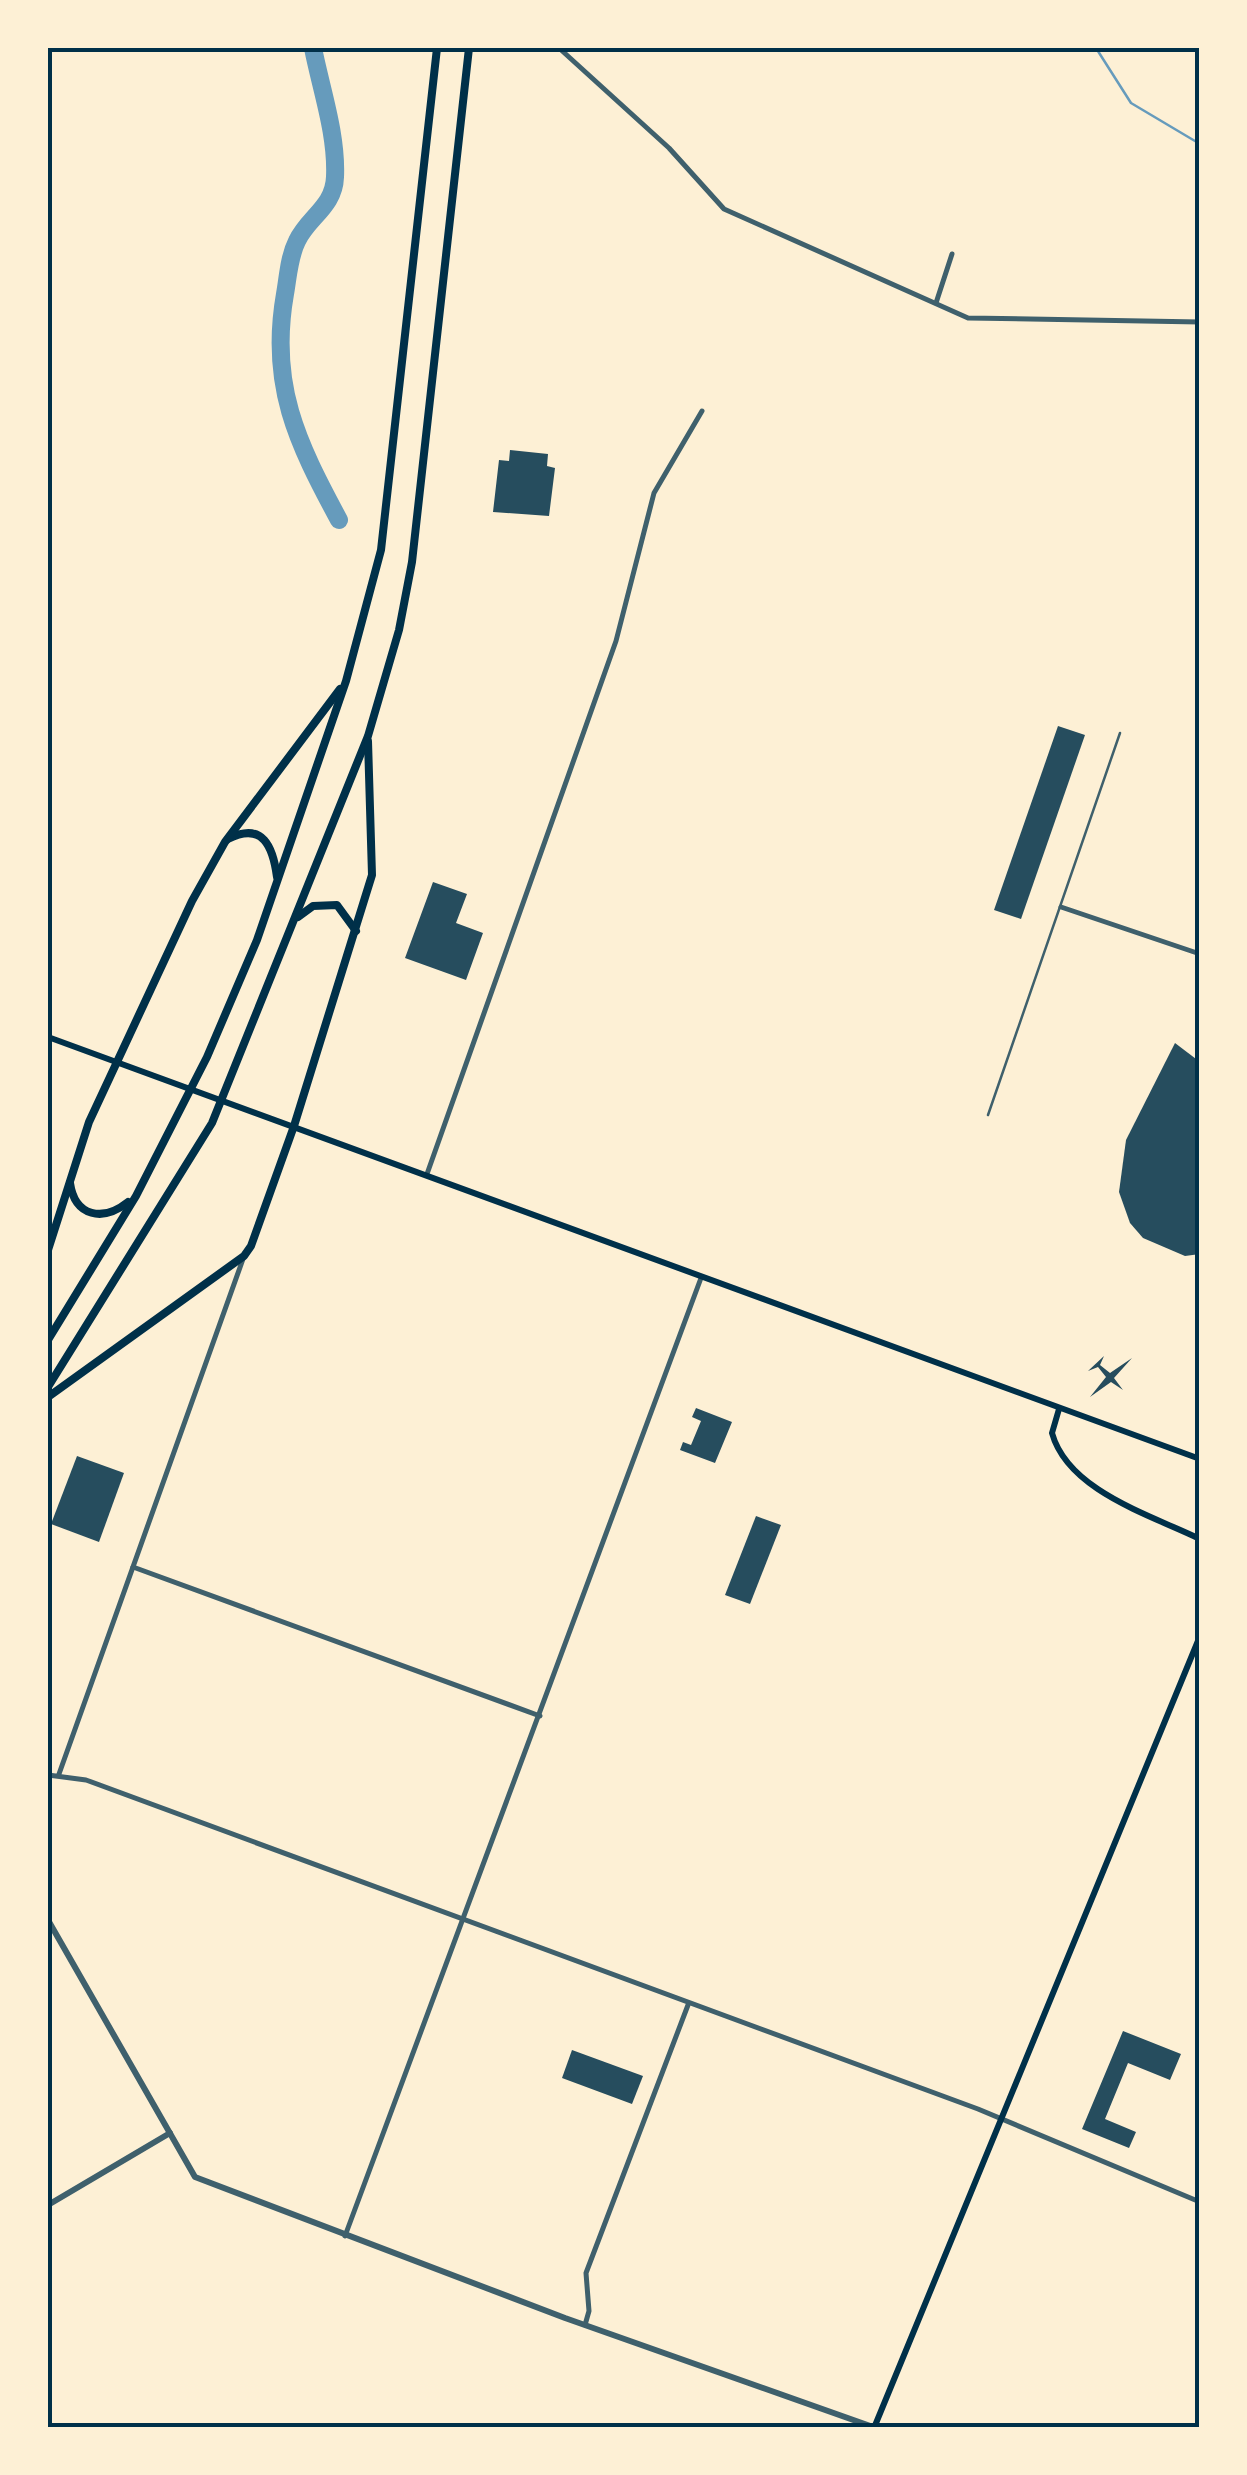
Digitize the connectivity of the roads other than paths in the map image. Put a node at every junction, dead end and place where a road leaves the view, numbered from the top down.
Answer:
1 (437, 48) edge
2 (469, 48) edge
3 (559, 48) edge
4 (952, 254) dead end
5 (936, 303) junction
6 (1200, 322) edge
7 (702, 411) dead end
8 (346, 681) junction
9 (1120, 733) dead end
10 (368, 736) junction
11 (224, 842) junction
12 (277, 883) junction
13 (1061, 907) junction
14 (298, 918) junction
15 (356, 931) junction
16 (1200, 954) edge
17 (48, 1037) edge
18 (116, 1060) junction
19 (988, 1115) dead end
20 (294, 1126) junction
21 (426, 1174) junction
22 (70, 1182) junction
23 (136, 1196) junction
24 (48, 1250) edge
25 (244, 1256) junction
26 (701, 1278) junction
27 (48, 1340) edge
28 (48, 1387) edge
29 (48, 1397) edge
30 (1059, 1409) junction
31 (1199, 1456) edge
32 (1200, 1539) edge
33 (133, 1567) junction
34 (1200, 1636) edge
35 (540, 1716) junction
36 (48, 1774) edge
37 (59, 1774) junction
38 (48, 1920) edge
39 (460, 1920) junction
40 (688, 2005) junction
41 (1000, 2120) junction
42 (170, 2134) junction
43 (1200, 2202) edge
44 (48, 2204) edge
45 (345, 2236) junction
46 (585, 2325) junction
47 (875, 2427) edge

1 - 8 main road
2 - 10 main road
3 - 5 street
4 - 5 street
5 - 6 street
7 - 21 street
8 - 11 main road
8 - 12 main road
9 - 13 lane
10 - 14 main road
10 - 15 main road
11 - 12 main road
11 - 18 main road
12 - 23 main road
13 - 16 street
13 - 19 lane
14 - 15 main road
14 - 28 main road
15 - 20 main road
17 - 18 main road
18 - 20 main road
18 - 22 main road
20 - 21 main road
20 - 25 main road
21 - 26 main road
22 - 23 main road
22 - 24 main road
23 - 27 main road
25 - 29 main road
25 - 33 street
26 - 30 main road
26 - 35 street
30 - 31 main road
30 - 32 main road
33 - 35 street
33 - 37 street
34 - 41 main road
35 - 39 street
36 - 37 street
37 - 39 street
38 - 42 street
39 - 40 street
39 - 45 street
40 - 41 street
40 - 46 street
41 - 43 street
41 - 47 main road
42 - 44 street
42 - 45 street
45 - 46 street
46 - 47 street

